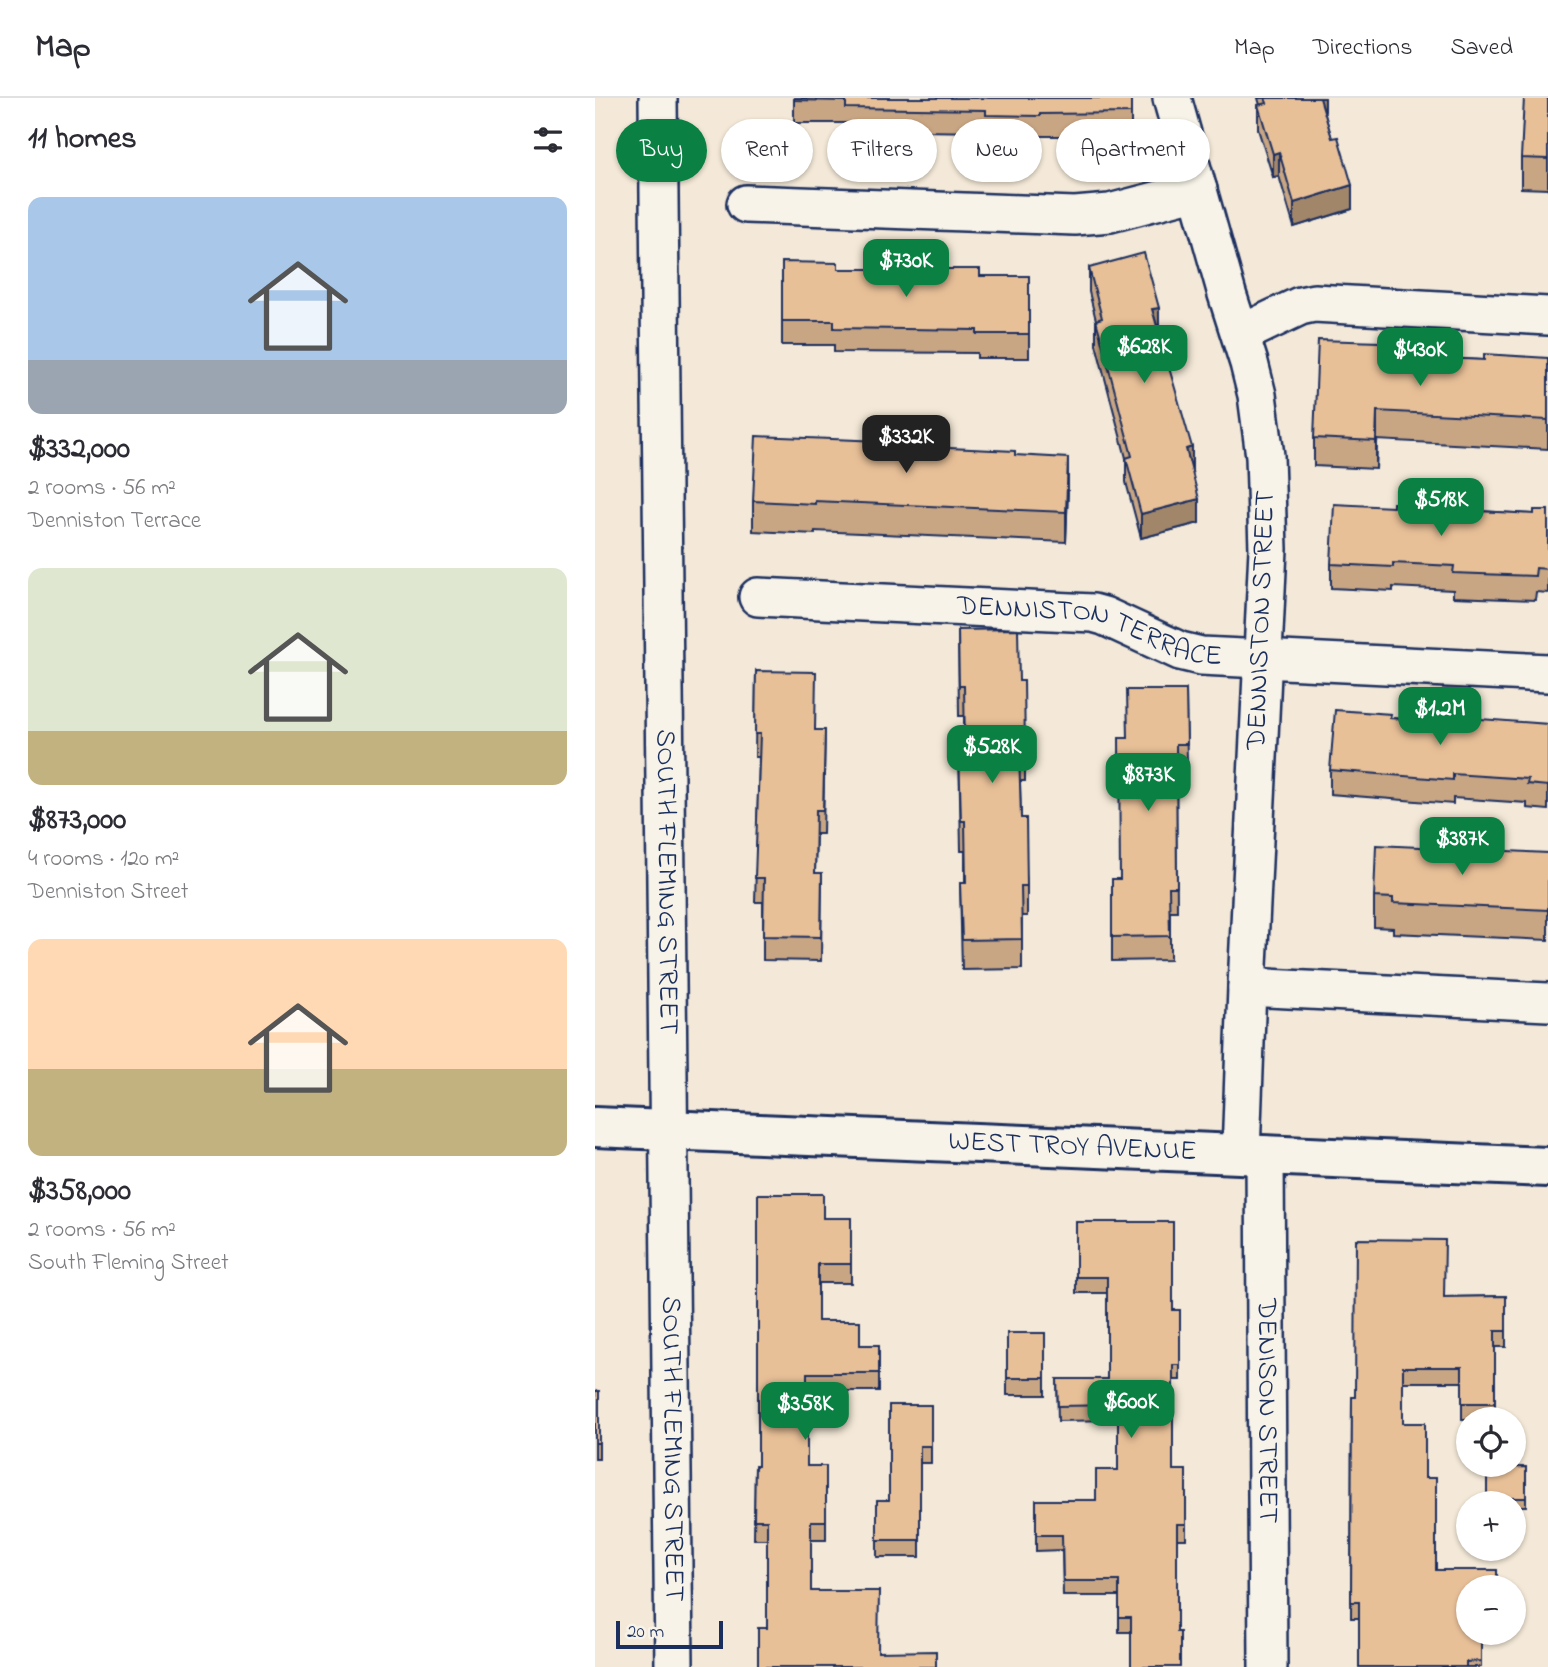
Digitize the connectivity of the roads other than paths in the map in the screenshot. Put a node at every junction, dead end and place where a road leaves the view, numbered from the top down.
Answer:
1 (659, 98) edge
2 (1172, 98) edge
3 (1198, 190) junction
4 (746, 204) dead end
5 (1548, 316) edge
6 (1241, 334) junction
7 (758, 597) dead end
8 (1261, 659) junction
9 (1548, 673) edge
10 (1247, 987) junction
11 (1548, 1002) edge
12 (595, 1127) edge
13 (667, 1131) junction
14 (1253, 1155) junction
15 (1548, 1167) edge
16 (674, 1667) edge
17 (1268, 1667) edge

1 - 13 street, SOUTH FLEMING STREET
2 - 3 street, DENNISTON STREET
3 - 4 street
3 - 6 street, DENNISTON STREET
5 - 6 street
6 - 8 street, DENNISTON STREET
7 - 8 street, DENNISTON TERRACE
8 - 9 street, DENNISTON TERRACE
8 - 10 street, DENNISTON STREET
10 - 11 street
10 - 14 street, DENNISTON STREET
12 - 13 street, WEST TROY AVENUE
13 - 14 street, WEST TROY AVENUE
13 - 16 street, SOUTH FLEMING STREET
14 - 15 street, WEST TROY AVENUE
14 - 17 street, DENISON STREET

